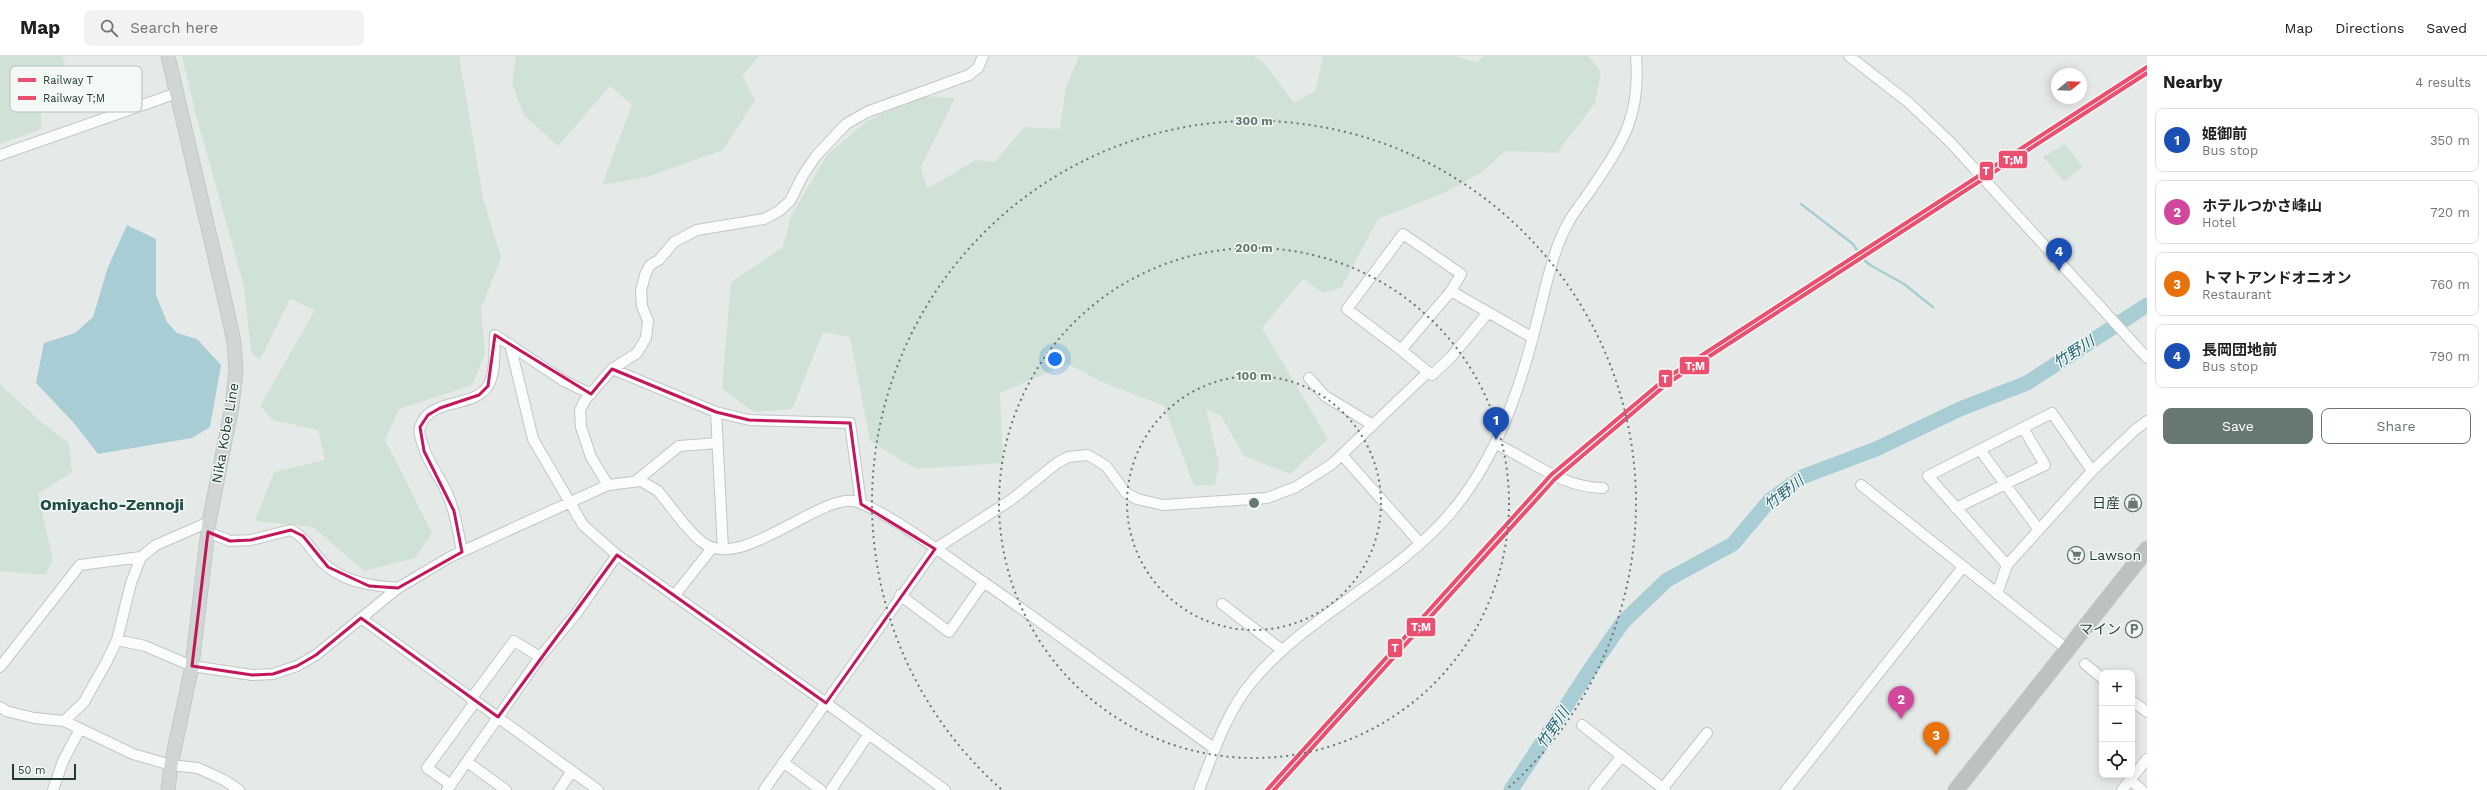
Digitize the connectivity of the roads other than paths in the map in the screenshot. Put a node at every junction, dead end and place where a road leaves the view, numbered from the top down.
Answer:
1 (168, 56) edge
2 (983, 56) edge
3 (1636, 56) edge
4 (1849, 56) edge
5 (177, 93) junction
6 (142, 105) edge
7 (123, 112) edge
8 (0, 155) edge
9 (1450, 291) junction
10 (1487, 314) junction
11 (1533, 338) junction
12 (510, 344) junction
13 (1401, 350) junction
14 (2147, 358) edge
15 (612, 369) junction
16 (1428, 372) junction
17 (1309, 378) dead end
18 (591, 394) junction
19 (716, 412) junction
20 (2147, 421) edge
21 (1374, 425) junction
22 (2023, 428) junction
23 (718, 443) junction
24 (1496, 444) junction
25 (1980, 450) junction
26 (1342, 455) junction
27 (2092, 471) junction
28 (636, 481) junction
29 (2005, 484) junction
30 (608, 485) junction
31 (1861, 485) dead end
32 (1603, 488) dead end
33 (568, 502) junction
34 (861, 504) junction
35 (1956, 508) junction
36 (208, 527) junction
37 (2039, 530) junction
38 (1420, 543) junction
39 (712, 548) junction
40 (723, 549) junction
41 (935, 549) junction
42 (2147, 549) edge
43 (462, 552) junction
44 (617, 556) junction
45 (141, 557) junction
46 (2007, 565) junction
47 (1963, 567) junction
48 (984, 582) junction
49 (398, 588) junction
50 (1997, 594) junction
51 (900, 595) junction
52 (674, 596) junction
53 (1222, 604) dead end
54 (361, 618) junction
55 (117, 640) junction
56 (1282, 650) junction
57 (2068, 650) junction
58 (540, 657) junction
59 (2085, 664) dead end
60 (192, 666) junction
61 (0, 667) edge
62 (2099, 676) edge
63 (473, 700) junction
64 (826, 703) junction
65 (2135, 703) edge
66 (3, 709) edge
67 (2147, 712) edge
68 (498, 717) junction
69 (0, 720) edge
70 (64, 721) junction
71 (1582, 725) dead end
72 (80, 729) junction
73 (1707, 733) dead end
74 (868, 735) junction
75 (1215, 749) junction
76 (1622, 756) junction
77 (2147, 759) edge
78 (467, 762) junction
79 (783, 762) junction
80 (171, 765) junction
81 (572, 771) junction
82 (2130, 780) junction
83 (449, 788) edge
84 (1664, 789) edge
85 (52, 790) edge
86 (168, 790) edge
87 (239, 790) edge
88 (506, 790) edge
89 (559, 790) edge
90 (598, 790) edge
91 (764, 790) edge
92 (821, 790) edge
93 (831, 790) edge
94 (945, 790) edge
95 (1198, 790) edge
96 (1594, 790) edge
97 (1786, 790) edge
98 (1956, 790) edge
99 (2122, 790) edge
100 (2142, 790) edge

1 - 5 main road, Nika Kobe Line
2 - 15 street
3 - 11 street
4 - 14 street
5 - 6 street
5 - 36 main road, Nika Kobe Line
7 - 8 street
9 - 10 street
9 - 13 street
9 - 13 street
10 - 11 street
10 - 16 street
11 - 24 street
12 - 18 street
12 - 33 street
12 - 43 street
13 - 16 street
15 - 18 street
15 - 19 street
16 - 21 street
17 - 21 street
18 - 30 street
19 - 23 street
19 - 34 street
20 - 27 street
21 - 26 street
22 - 25 street
22 - 27 street
22 - 29 street
23 - 28 street
23 - 40 street
24 - 32 street
24 - 38 street
25 - 29 street
25 - 35 street
26 - 38 street
26 - 41 street
27 - 37 street
28 - 30 street
28 - 39 street
29 - 35 street
29 - 37 street
30 - 33 street
31 - 47 street
33 - 43 street
33 - 44 street
34 - 40 street
34 - 41 street
35 - 46 street
36 - 45 street
36 - 49 street
36 - 60 main road, Nika Kobe Line
37 - 46 street
38 - 56 street
39 - 40 street
39 - 52 street
41 - 48 street
41 - 51 street
42 - 57 highway
43 - 49 street
44 - 52 street
44 - 58 street
45 - 55 street
45 - 61 street
46 - 50 street
47 - 50 street
47 - 97 street
48 - 51 street
48 - 75 street
49 - 54 street
50 - 57 street
51 - 64 street
52 - 64 street
53 - 56 street
54 - 60 street
54 - 63 street
55 - 60 street
55 - 70 street
56 - 75 street
57 - 98 highway
58 - 63 street
58 - 68 street
59 - 62 street
60 - 80 main road, Nika Kobe Line
63 - 68 street
63 - 83 street
64 - 74 street
64 - 79 street
65 - 67 street
66 - 69 street
66 - 70 street
68 - 78 street
68 - 81 street
70 - 72 street
71 - 76 street
72 - 80 street
72 - 85 street
73 - 84 street
74 - 93 street
74 - 94 street
75 - 95 street
76 - 84 street
76 - 96 street
77 - 82 street
78 - 83 street
78 - 88 street
79 - 91 street
79 - 92 street
80 - 86 main road, Nika Kobe Line
80 - 87 street
81 - 89 street
81 - 90 street
82 - 99 street
82 - 100 street

